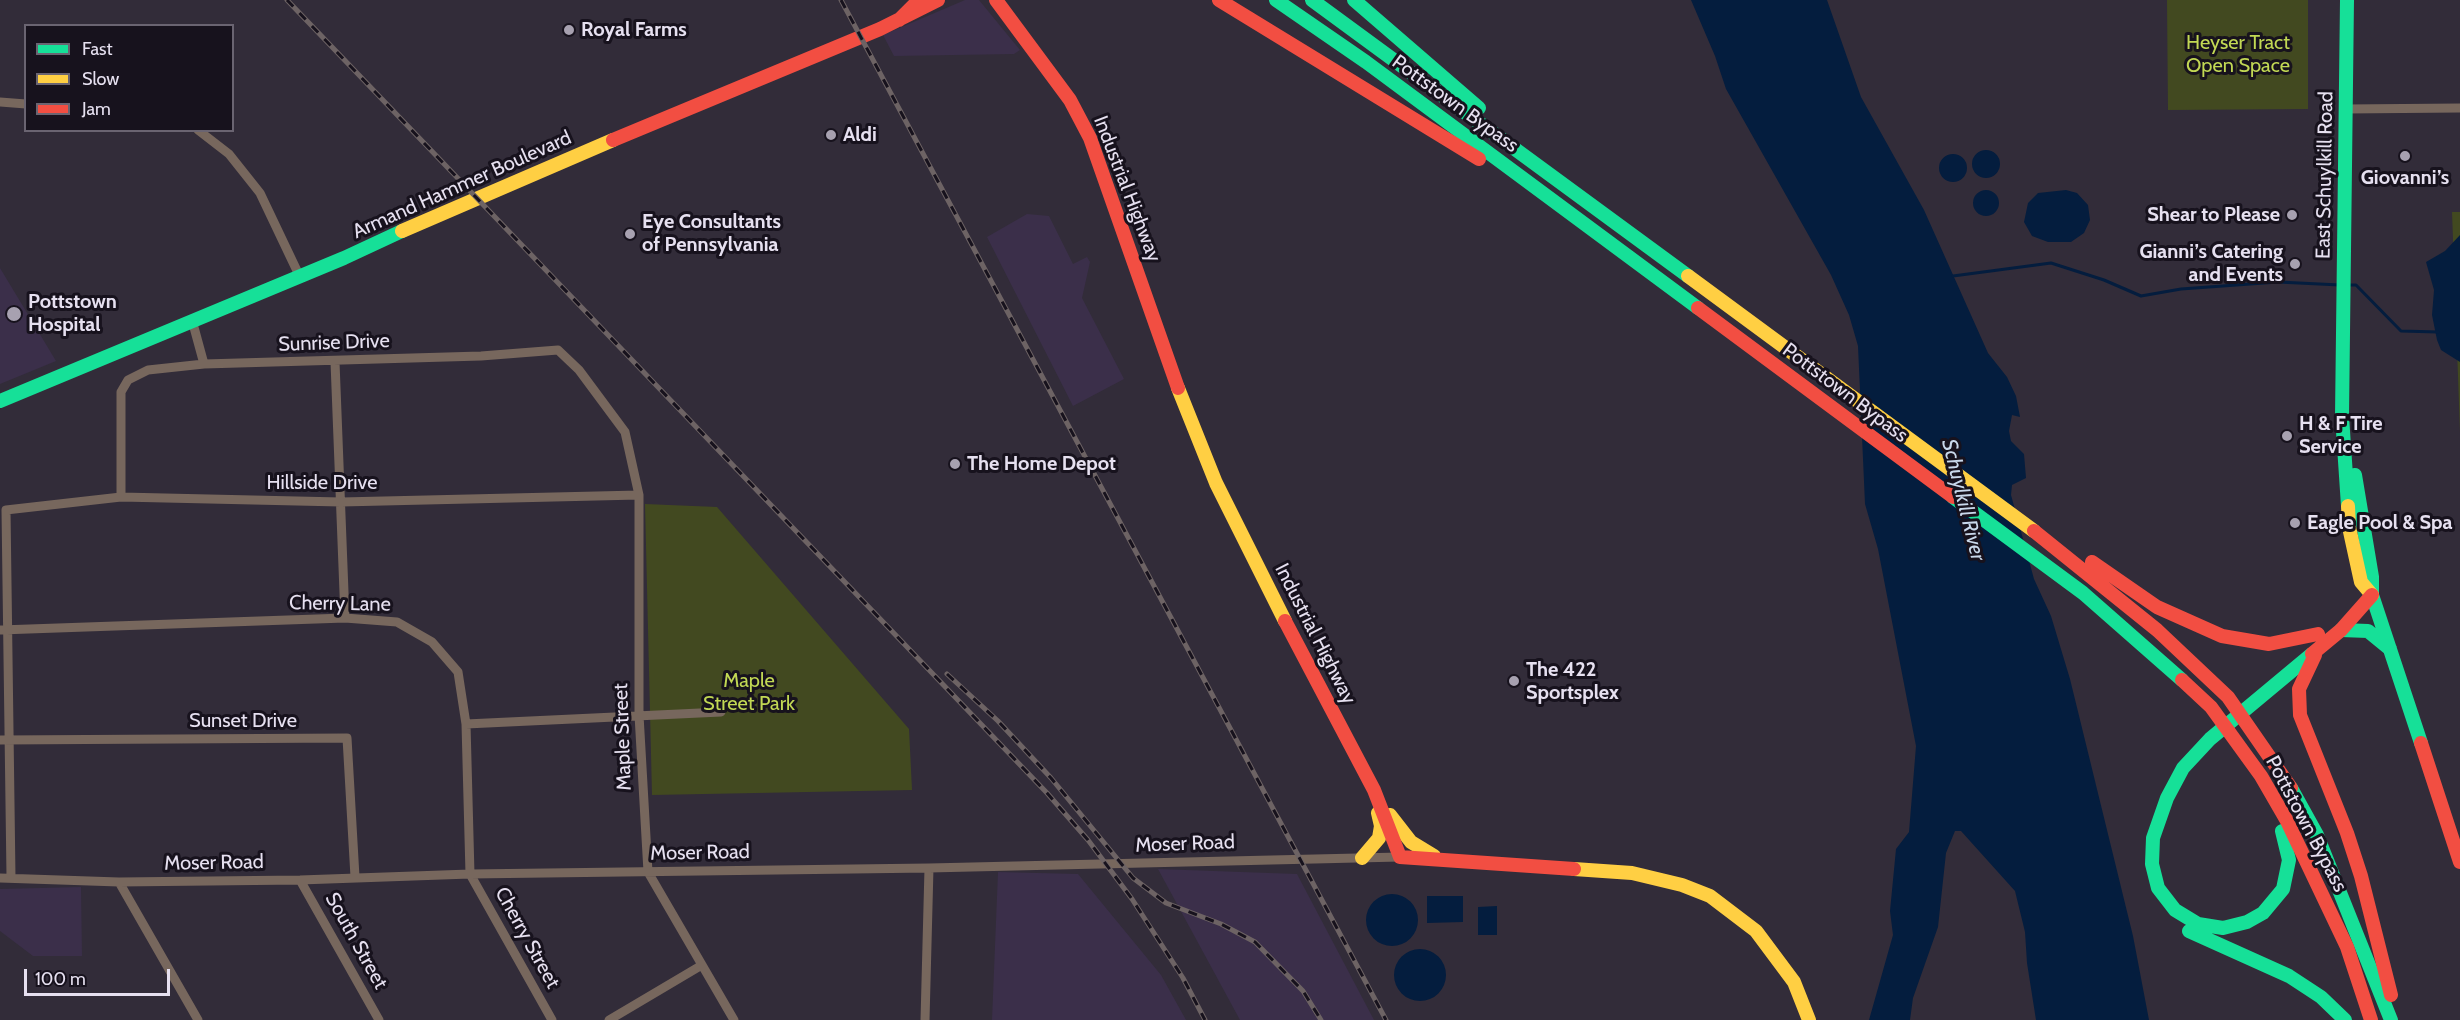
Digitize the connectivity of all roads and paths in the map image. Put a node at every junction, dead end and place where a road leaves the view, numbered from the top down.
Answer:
1 (919, 0) edge
2 (938, 0) edge
3 (996, 0) edge
4 (1219, 0) edge
5 (1276, 0) edge
6 (1312, 0) edge
7 (1354, 0) edge
8 (2347, 0) edge
9 (899, 20) junction
10 (0, 102) edge
11 (24, 104) edge
12 (2460, 108) edge
13 (2346, 109) junction
14 (201, 132) edge
15 (1549, 173) junction
16 (1621, 250) junction
17 (298, 275) junction
18 (192, 320) junction
19 (335, 362) junction
20 (204, 364) junction
21 (0, 401) edge
22 (625, 432) joint
23 (639, 495) junction
24 (121, 497) junction
25 (341, 502) junction
26 (2013, 515) junction
27 (2372, 595) junction
28 (345, 618) junction
29 (3, 630) edge
30 (2342, 630) junction
31 (2318, 634) junction
32 (2390, 650) junction
33 (2318, 651) junction
34 (721, 712) dead end
35 (639, 715) junction
36 (466, 724) junction
37 (2230, 731) junction
38 (0, 740) edge
39 (11, 740) junction
40 (1374, 790) junction
41 (1400, 857) junction
42 (1362, 858) junction
43 (1439, 858) junction
44 (2460, 862) edge
45 (929, 868) junction
46 (648, 872) junction
47 (470, 874) junction
48 (11, 877) junction
49 (355, 877) junction
50 (0, 878) edge
51 (300, 880) junction
52 (119, 882) junction
53 (702, 965) junction
54 (198, 1020) edge
55 (379, 1020) edge
56 (552, 1020) edge
57 (609, 1020) edge
58 (734, 1020) edge
59 (925, 1020) edge
60 (1809, 1020) edge
61 (2345, 1020) edge
62 (2371, 1020) edge
63 (2391, 1020) edge
64 (2398, 1020) edge

1 - 9 main road
2 - 9 main road, Armand Hammer Boulevard
3 - 40 main road, Industrial Highway
4 - 16 main road
5 - 16 main road, Pottstown Bypass
6 - 15 main road, Pottstown Bypass
7 - 15 main road
8 - 13 main road, East Schuylkill Road
9 - 17 main road, Armand Hammer Boulevard
10 - 11 street
12 - 13 street
13 - 27 main road, East Schuylkill Road
14 - 17 street
15 - 26 main road, Pottstown Bypass
16 - 37 main road, Pottstown Bypass
17 - 18 main road, Armand Hammer Boulevard
18 - 20 street
18 - 21 main road, Armand Hammer Boulevard
19 - 20 street, Sunrise Drive
19 - 22 street, Sunrise Drive
19 - 25 street
20 - 24 street, Sunrise Drive
22 - 23 street, Maple Street
23 - 25 street, Hillside Drive
23 - 35 street, Maple Street
24 - 25 street, Hillside Drive
24 - 29 street, Hillside Drive
25 - 28 street
26 - 31 main road
26 - 63 main road, Pottstown Bypass
27 - 30 main road
27 - 31 main road
27 - 32 main road, East Schuylkill Road
28 - 29 street, Cherry Lane
28 - 36 street, Cherry Lane
29 - 39 street
30 - 32 main road
30 - 33 main road
31 - 61 main road
32 - 44 main road, East Schuylkill Road
33 - 37 main road
33 - 64 main road
34 - 35 street
35 - 36 street
35 - 46 street, Maple Street
36 - 47 street, Cherry Lane
37 - 62 main road, Pottstown Bypass
38 - 39 street, Sunset Drive
39 - 48 street
39 - 49 street, Sunset Drive
40 - 41 main road, Industrial Highway
40 - 42 main road
40 - 43 main road
41 - 42 street, Moser Road
41 - 43 main road
42 - 45 street, Moser Road
43 - 60 main road
45 - 46 street, Moser Road
45 - 59 street
46 - 47 street, Moser Road
46 - 53 street, Maple Street
47 - 49 street, Moser Road
47 - 56 street, Cherry Street
48 - 50 street, Moser Road
48 - 52 street, Moser Road
49 - 51 street, Moser Road
51 - 52 street, Moser Road
51 - 55 street, South Street
52 - 54 street
53 - 57 street
53 - 58 street, Maple Street

